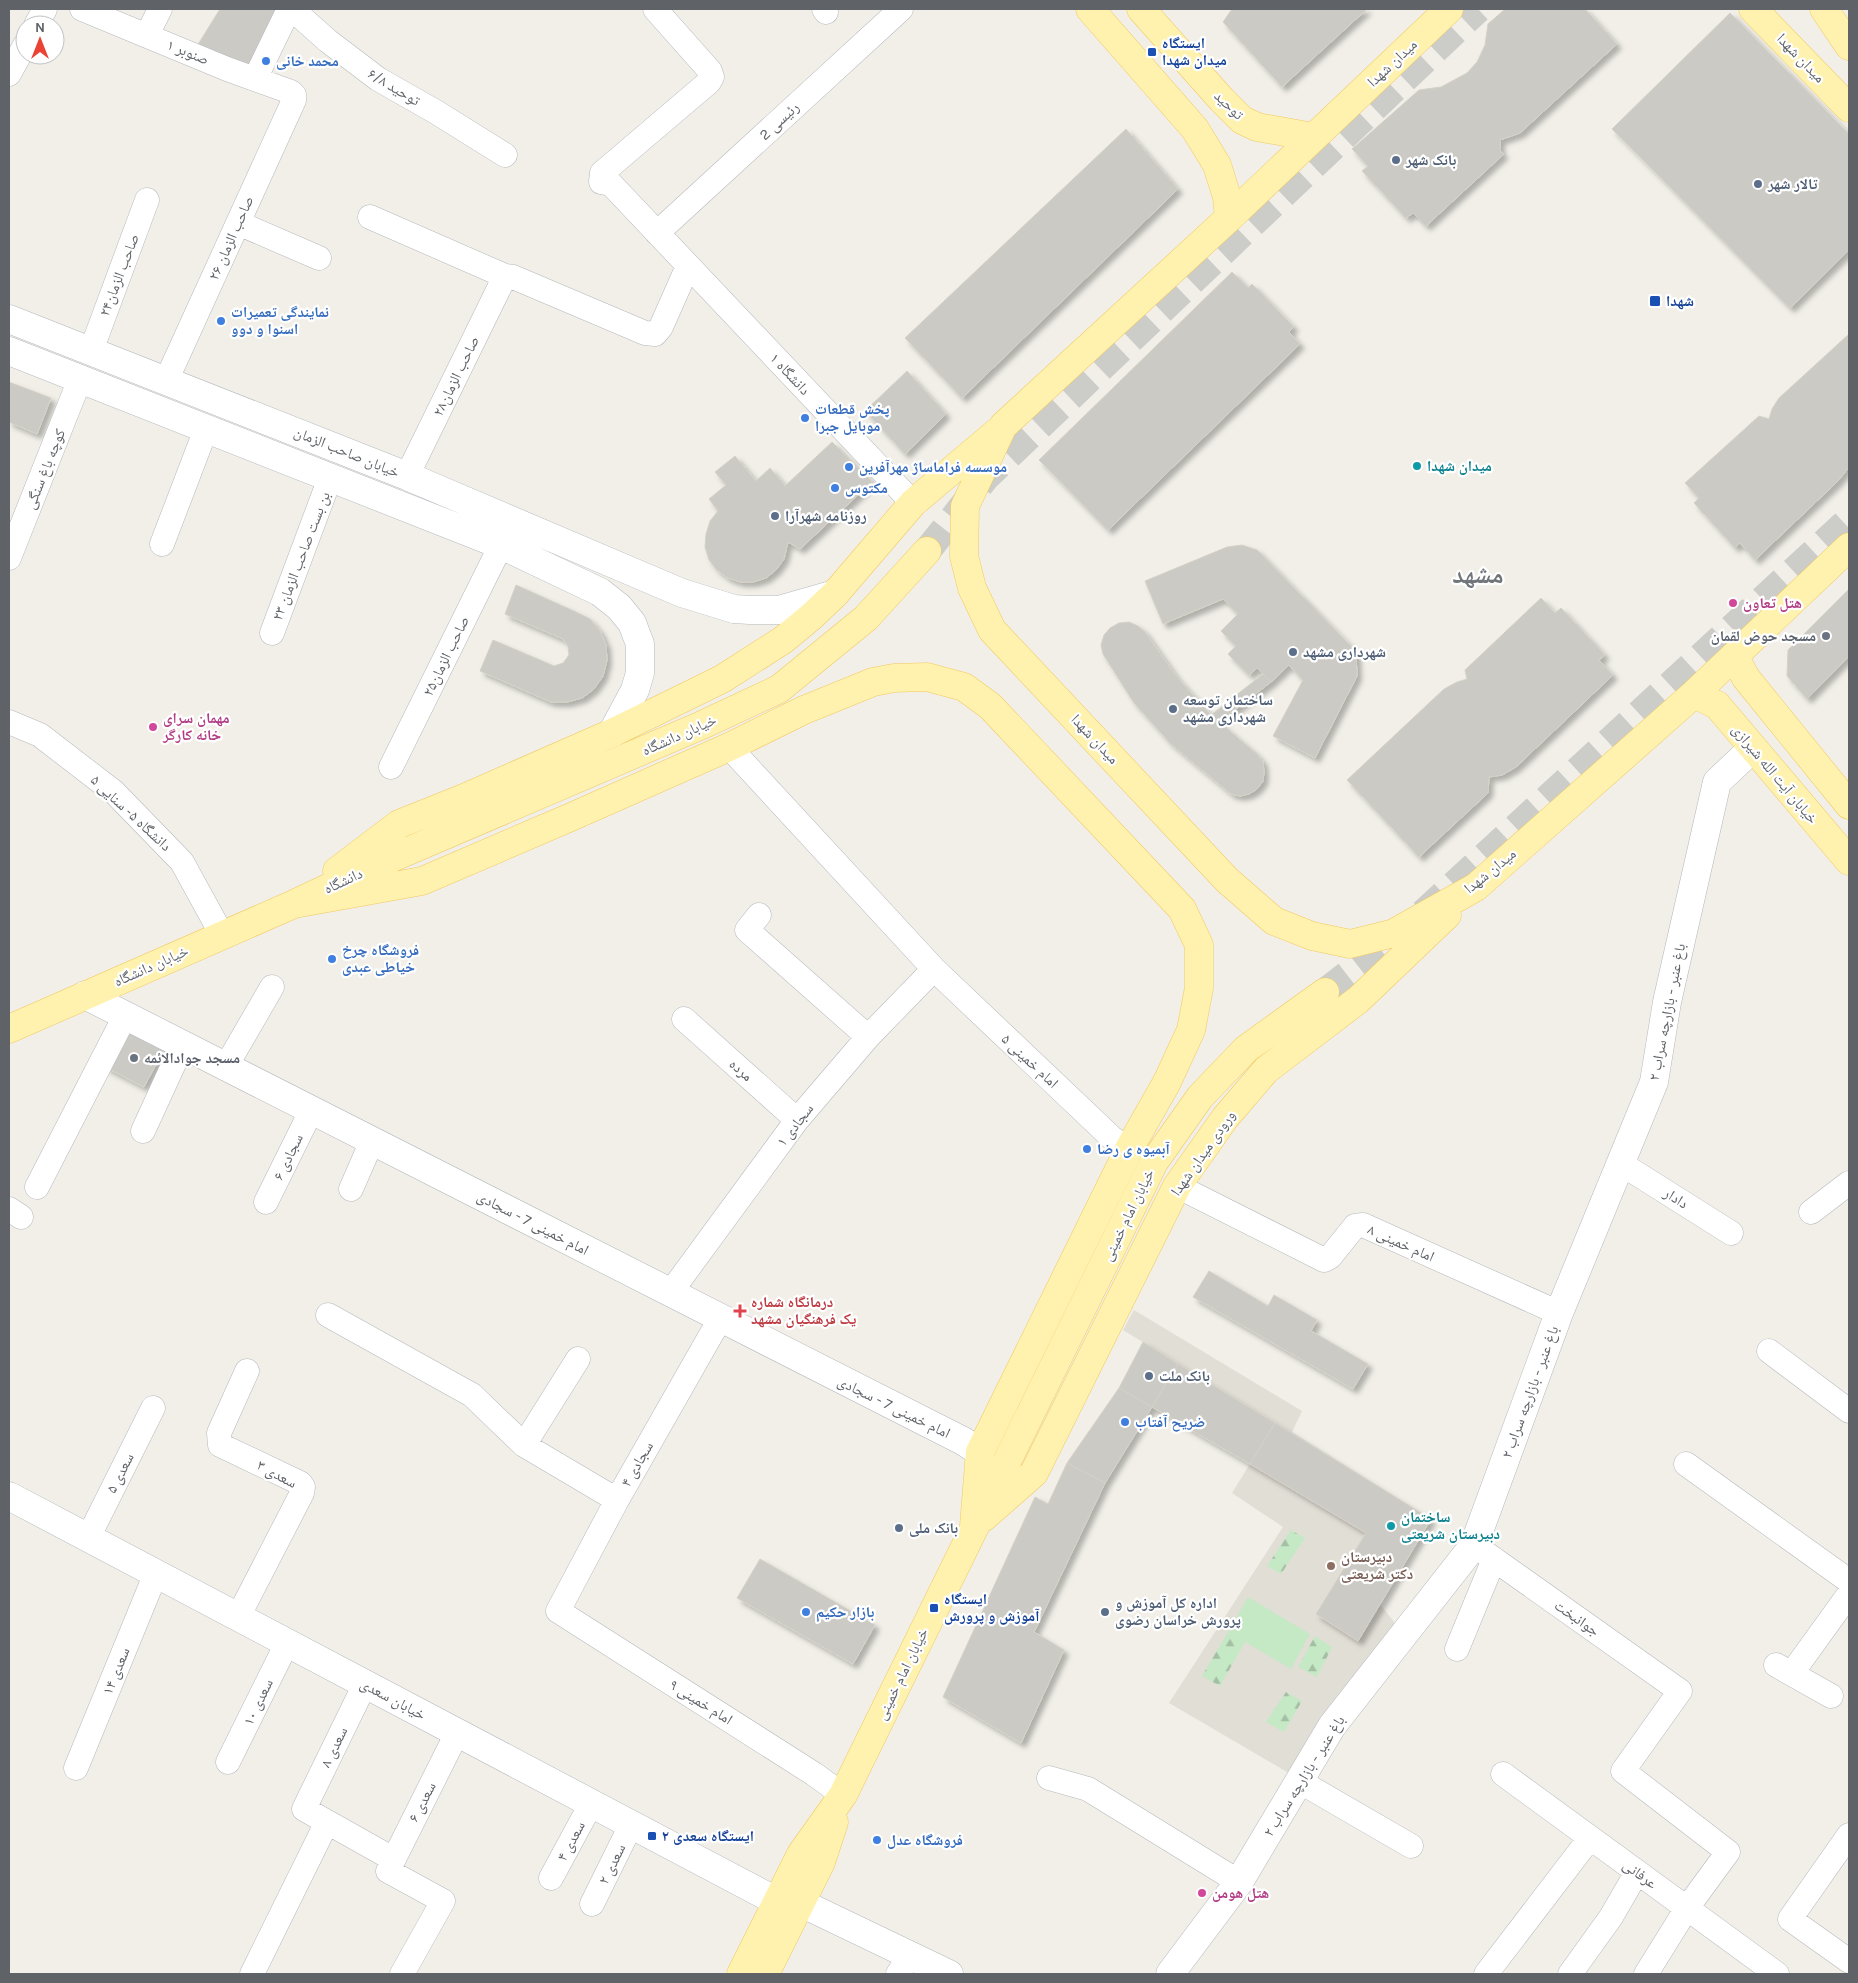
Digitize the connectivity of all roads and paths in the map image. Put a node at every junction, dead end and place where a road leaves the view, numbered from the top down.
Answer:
1 (82, 9) edge
2 (160, 9) edge
3 (290, 9) edge
4 (656, 9) edge
5 (901, 9) edge
6 (1090, 9) edge
7 (1141, 9) edge
8 (1450, 9) edge
9 (1753, 9) edge
10 (1824, 9) edge
11 (147, 35) junction
12 (1849, 46) edge
13 (255, 79) junction
14 (294, 95) joint
15 (1849, 108) edge
16 (1313, 137) junction
17 (505, 155) dead end
18 (147, 200) dead end
19 (370, 217) dead end
20 (1229, 218) junction
21 (238, 223) junction
22 (657, 233) junction
23 (319, 258) dead end
24 (688, 266) junction
25 (505, 276) junction
26 (9, 319) edge
27 (90, 351) junction
28 (9, 352) edge
29 (80, 379) junction
30 (166, 381) junction
31 (1004, 426) junction
32 (206, 429) junction
33 (407, 476) junction
34 (330, 478) junction
35 (913, 504) junction
36 (162, 544) dead end
37 (501, 545) junction
38 (1849, 547) edge
39 (927, 551) tunnel mouth
40 (9, 558) edge
41 (835, 594) junction
42 (272, 634) dead end
43 (1734, 656) junction
44 (1694, 694) junction
45 (9, 722) edge
46 (612, 733) junction
47 (729, 747) junction
48 (1753, 748) junction
49 (391, 767) dead end
50 (1849, 804) edge
51 (392, 858) joint
52 (1849, 862) edge
53 (1476, 887) junction
54 (294, 904) junction
55 (759, 915) dead end
56 (222, 935) junction
57 (934, 969) junction
58 (272, 987) dead end
59 (1324, 992) tunnel mouth
60 (85, 995) junction
61 (125, 1016) junction
62 (684, 1019) dead end
63 (9, 1029) edge
64 (868, 1037) junction
65 (182, 1046) junction
66 (225, 1068) junction
67 (310, 1111) junction
68 (797, 1120) junction
69 (143, 1131) dead end
70 (372, 1141) junction
71 (1129, 1149) junction
72 (1620, 1163) junction
73 (1849, 1183) edge
74 (1177, 1186) junction
75 (37, 1187) dead end
76 (351, 1188) dead end
77 (266, 1202) dead end
78 (1811, 1212) dead end
79 (1731, 1233) dead end
80 (670, 1293) junction
81 (1559, 1313) junction
82 (328, 1315) dead end
83 (720, 1318) junction
84 (1769, 1351) dead end
85 (578, 1360) dead end
86 (247, 1371) dead end
87 (152, 1408) dead end
88 (1849, 1411) edge
89 (524, 1445) junction
90 (980, 1452) junction
91 (1686, 1464) dead end
92 (9, 1496) edge
93 (617, 1500) junction
94 (974, 1526) junction
95 (88, 1538) junction
96 (1484, 1552) junction
97 (156, 1573) junction
98 (1849, 1581) edge
99 (1849, 1594) edge
100 (558, 1612) joint
101 (238, 1617) junction
102 (287, 1643) junction
103 (1457, 1649) dead end
104 (365, 1684) junction
105 (1831, 1696) dead end
106 (457, 1733) junction
107 (228, 1762) dead end
108 (76, 1768) dead end
109 (1503, 1774) dead end
110 (1049, 1778) dead end
111 (1299, 1781) junction
112 (843, 1794) junction
113 (591, 1804) junction
114 (327, 1822) junction
115 (631, 1825) junction
116 (1849, 1835) edge
117 (1590, 1838) junction
118 (1411, 1846) dead end
119 (391, 1865) junction
120 (1637, 1872) junction
121 (551, 1878) dead end
122 (1240, 1882) junction
123 (789, 1903) junction
124 (592, 1904) dead end
125 (1687, 1908) junction
126 (1849, 1961) edge
127 (904, 1964) edge
128 (1849, 1965) edge
129 (252, 1974) edge
130 (402, 1974) edge
131 (741, 1974) edge
132 (766, 1974) edge
133 (949, 1974) edge
134 (1170, 1974) edge
135 (1486, 1974) edge
136 (1570, 1974) edge
137 (1646, 1974) edge
138 (1777, 1974) edge
139 (1842, 1974) edge

1 - 11 street, صنوبر ۱
2 - 11 street
3 - 13 street
3 - 17 street, توحید ۶/۸
4 - 22 street, دانشگاه ۱
5 - 22 street, رئیسی 2
6 - 20 main road
7 - 16 main road, توحید
8 - 16 main road, میدان شهدا
9 - 15 main road, میدان شهدا
10 - 12 main road
11 - 13 street, صنوبر ۱
13 - 14 street, صنوبر ۱
14 - 21 street, صاحب الزمان ۲۶
16 - 20 main road, میدان شهدا
18 - 27 street, صاحب الزمان۲۴
19 - 25 street
20 - 31 main road, میدان شهدا
21 - 23 street
21 - 30 street, صاحب الزمان ۲۶
22 - 24 street, دانشگاه ۱
24 - 25 street
24 - 35 street, دانشگاه ۱
25 - 33 street, صاحب الزمان۲۸
26 - 27 main road, خیابان صاحب الزمان
27 - 30 main road, خیابان صاحب الزمان
28 - 29 main road
29 - 32 main road
29 - 40 street, کوچه باغ سنگی
30 - 33 main road, خیابان صاحب الزمان
31 - 35 main road
31 - 53 main road, میدان شهدا
32 - 34 main road
32 - 36 street
33 - 41 main road, خیابان صاحب الزمان
34 - 37 main road
34 - 42 street, بن بست صاحب الزمان ۲۳
35 - 41 main road
37 - 46 main road
37 - 49 street, صاحب الزمان۲۵
38 - 43 main road, میدان شهدا
39 - 51 main road, خیابان دانشگاه
41 - 46 main road
43 - 44 main road, میدان شهدا
43 - 50 main road
44 - 48 main road, خیابان آیت الله شیرازی
44 - 53 main road, میدان شهدا
45 - 56 street, دانشگاه ۵- سنایی ۵
46 - 54 main road
47 - 54 main road
47 - 57 street, امام خمینی ۵
47 - 71 main road
48 - 52 main road, خیابان آیت الله شیرازی
48 - 72 main road, باغ عنبر - بازارچه سراب ۲
51 - 54 main road, دانشگاه
53 - 74 main road, ورودی میدان شهدا
54 - 56 main road, خیابان دانشگاه
55 - 64 street
56 - 60 main road, خیابان دانشگاه
57 - 64 street, سجادی ۱
57 - 71 street, امام خمینی ۵
58 - 66 street
59 - 94 main road, خیابان امام خمینی
60 - 61 main road, امام خمینی 7 - سجادی
60 - 63 main road, خیابان دانشگاه
61 - 65 main road, امام خمینی 7 - سجادی
61 - 75 street
62 - 68 street, مرده
64 - 68 street, سجادی ۱
65 - 66 main road, امام خمینی 7 - سجادی
65 - 69 street
66 - 67 main road, امام خمینی 7 - سجادی
67 - 70 main road, امام خمینی 7 - سجادی
67 - 77 street, سجادی ۶
68 - 80 street, سجادی ۱
70 - 76 street
70 - 80 main road, امام خمینی 7 - سجادی
71 - 90 main road
72 - 79 street, دادار
72 - 81 main road, باغ عنبر - بازارچه سراب ۲
73 - 78 street
74 - 81 street, امام خمینی ۸
74 - 94 main road, ورودی میدان شهدا
80 - 83 main road, امام خمینی 7 - سجادی
81 - 96 main road, باغ عنبر - بازارچه سراب ۲
82 - 89 street
83 - 90 main road, امام خمینی 7 - سجادی
83 - 93 street, سجادی ۴
84 - 88 street
85 - 89 street
86 - 101 street, سعدی ۳
87 - 95 street, سعدی ۵
89 - 93 street
90 - 94 main road
91 - 98 street
92 - 95 main road, خیابان سعدی
93 - 100 street, سجادی ۴
94 - 112 main road, خیابان امام خمینی
95 - 97 main road, خیابان سعدی
96 - 103 street
96 - 111 main road, باغ عنبر - بازارچه سراب ۲
96 - 125 street, جوانبخت
97 - 101 main road, خیابان سعدی
97 - 108 street, سعدی ۱۴
99 - 105 street
100 - 112 street, امام خمینی ۹
101 - 102 main road, خیابان سعدی
102 - 104 main road, خیابان سعدی
102 - 107 street, سعدی ۱۰
104 - 106 main road, خیابان سعدی
104 - 114 street, سعدی ۸
106 - 113 main road, خیابان سعدی
106 - 119 street, سعدی ۶
109 - 117 street, عرفانی
110 - 122 street
111 - 118 street
111 - 122 main road, باغ عنبر - بازارچه سراب ۲
112 - 123 main road, خیابان امام خمینی
113 - 115 main road, خیابان سعدی
113 - 121 street, سعدی ۴
114 - 119 street
114 - 129 street
115 - 123 main road, خیابان سعدی
115 - 124 street, سعدی ۲
116 - 126 street
117 - 120 street, عرفانی
117 - 135 street
119 - 130 street
120 - 125 street, عرفانی
120 - 136 street
122 - 134 main road, باغ عنبر - بازارچه سراب ۲
123 - 127 main road, خیابان سعدی
123 - 131 main road, خیابان امام خمینی
123 - 132 main road, خیابان امام خمینی
125 - 137 street
125 - 138 street, عرفانی
127 - 133 main road, خیابان سعدی
128 - 139 street

